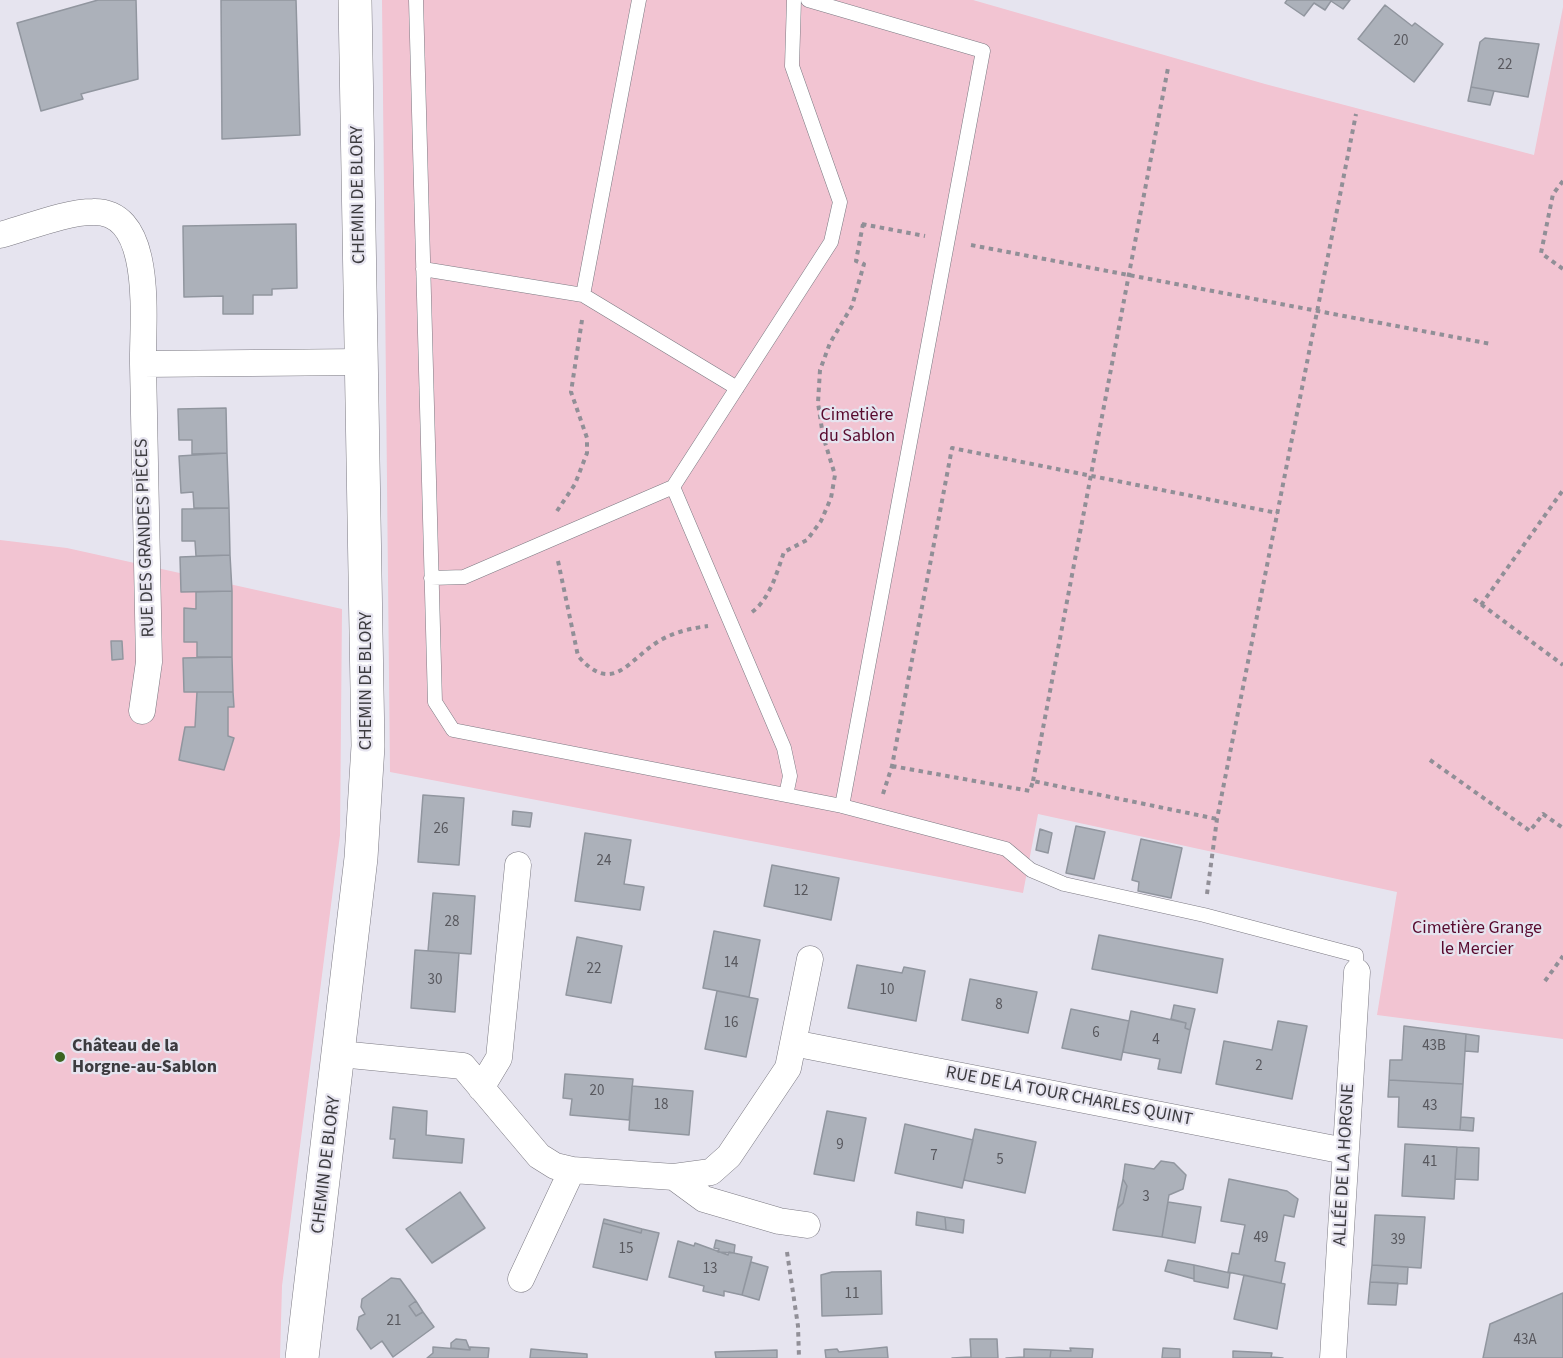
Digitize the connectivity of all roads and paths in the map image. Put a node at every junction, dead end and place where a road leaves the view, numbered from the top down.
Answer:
1 (356, 0) edge
2 (416, 0) edge
3 (639, 0) edge
4 (794, 0) edge
5 (808, 0) edge
6 (1168, 68) dead end
7 (1356, 114) dead end
8 (1563, 181) edge
9 (838, 219) junction
10 (0, 235) edge
11 (948, 240) junction
12 (423, 269) junction
13 (1563, 269) edge
14 (1129, 275) junction
15 (583, 295) junction
16 (1317, 311) junction
17 (1491, 344) dead end
18 (362, 362) junction
19 (142, 364) junction
20 (737, 388) junction
21 (1091, 476) junction
22 (673, 487) junction
23 (1563, 490) edge
24 (1277, 513) junction
25 (431, 578) junction
26 (1474, 599) dead end
27 (1481, 605) junction
28 (1563, 665) edge
29 (142, 711) dead end
30 (1430, 760) dead end
31 (892, 766) junction
32 (1033, 781) junction
33 (786, 795) junction
34 (842, 806) junction
35 (876, 814) junction
36 (1217, 819) junction
37 (1563, 828) edge
38 (518, 865) dead end
39 (1204, 915) junction
40 (1563, 956) edge
41 (810, 959) dead end
42 (1357, 972) joint
43 (1545, 981) dead end
44 (794, 1043) junction
45 (340, 1054) junction
46 (482, 1088) junction
47 (1345, 1151) junction
48 (572, 1170) junction
49 (674, 1177) junction
50 (779, 1221) junction
51 (807, 1225) dead end
52 (520, 1279) dead end
53 (304, 1356) edge
54 (799, 1358) edge
55 (1334, 1358) edge

1 - 18 street, CHEMIN DE BLORY
2 - 12 lane
3 - 15 lane
4 - 9 lane
5 - 11 lane
6 - 14 path
7 - 16 path
8 - 13 path
9 - 11 path
9 - 20 lane
10 - 19 street, RUE DES GRANDES PIÈCES
11 - 14 path
11 - 34 lane
12 - 15 lane
12 - 25 lane
14 - 16 path
14 - 21 path
15 - 20 lane
16 - 17 path
16 - 24 path
18 - 19 street
18 - 45 street, CHEMIN DE BLORY
19 - 29 street, RUE DES GRANDES PIÈCES
20 - 22 lane
21 - 24 path
21 - 31 path
21 - 32 path
22 - 25 lane
22 - 33 lane
23 - 27 path
24 - 36 path
25 - 33 lane
26 - 27 path
27 - 28 path
30 - 37 path
31 - 32 path
31 - 35 path
32 - 36 path
33 - 34 lane
34 - 35 lane
35 - 39 lane
36 - 39 path
38 - 46 street
39 - 42 lane
40 - 43 path
41 - 44 street
42 - 47 street, ALLÉE DE LA HORGNE
44 - 47 street, RUE DE LA TOUR CHARLES QUINT
44 - 49 street
45 - 46 street
45 - 53 street, CHEMIN DE BLORY
46 - 48 street
47 - 55 street, ALLÉE DE LA HORGNE
48 - 49 street
48 - 52 street
49 - 50 street
50 - 51 street
50 - 54 path

